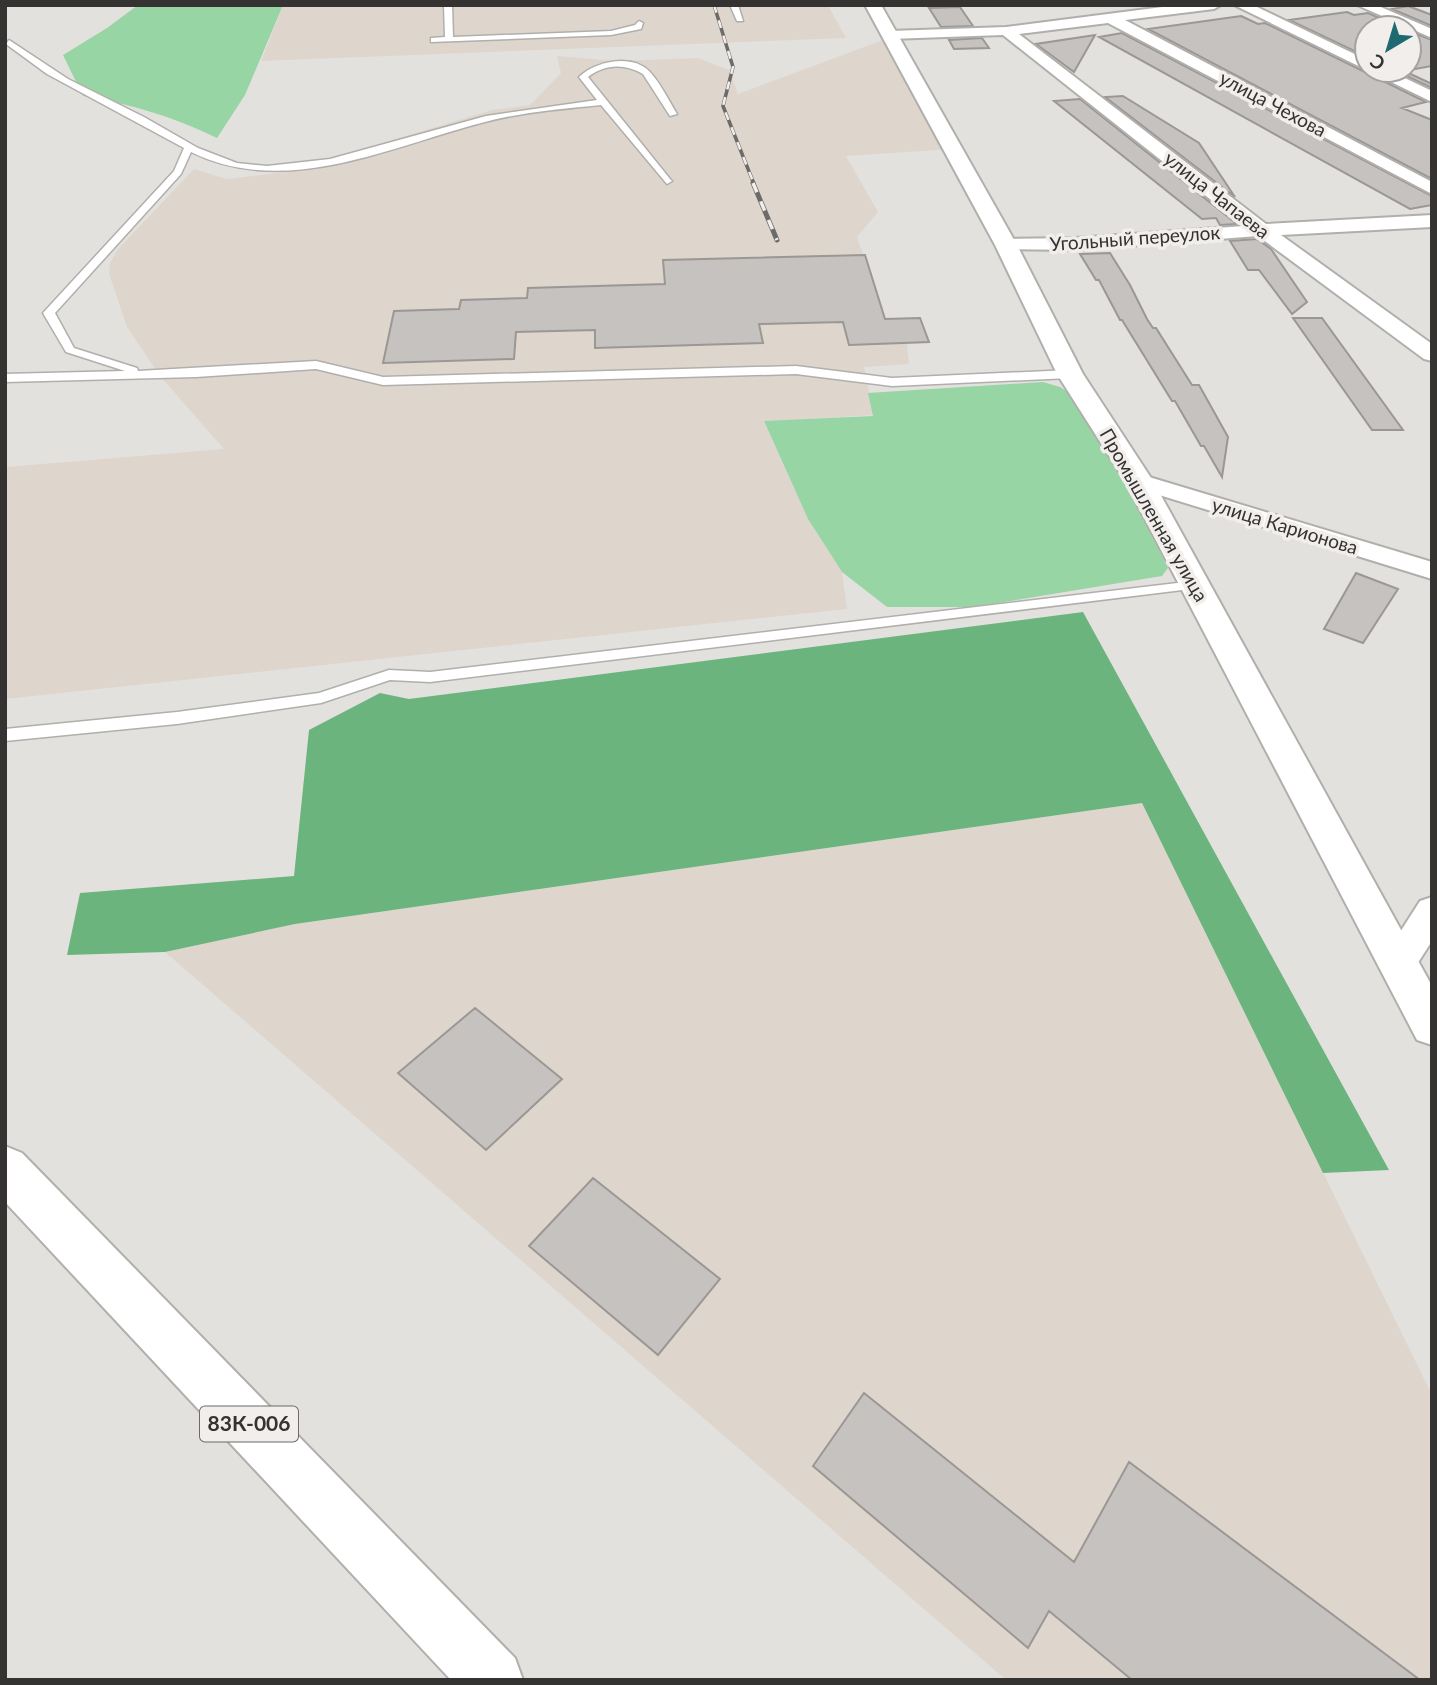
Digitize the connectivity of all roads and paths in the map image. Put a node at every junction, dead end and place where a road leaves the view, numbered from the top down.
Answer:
1 (448, 5) edge
2 (734, 5) edge
3 (873, 5) edge
4 (1214, 5) edge
5 (1241, 5) edge
6 (1364, 5) edge
7 (1196, 6) edge
8 (740, 19) dead end
9 (1113, 20) junction
10 (639, 23) dead end
11 (1006, 31) junction
12 (1432, 34) edge
13 (890, 35) junction
14 (449, 39) junction
15 (434, 40) dead end
16 (9, 42) dead end
17 (1353, 58) edge
18 (1405, 84) edge
19 (1432, 97) edge
20 (602, 102) junction
21 (673, 114) dead end
22 (189, 146) junction
23 (667, 181) dead end
24 (1432, 189) edge
25 (1432, 220) edge
26 (1262, 230) junction
27 (1006, 245) junction
28 (1432, 354) edge
29 (146, 374) junction
30 (1070, 374) junction
31 (5, 378) edge
32 (1139, 481) junction
33 (1432, 571) edge
34 (1194, 585) junction
35 (5, 735) edge
36 (1432, 911) edge
37 (1397, 965) junction
38 (1432, 1027) edge
39 (5, 1168) edge
40 (492, 1680) edge

1 - 14 lane
2 - 8 lane
3 - 13 street, Промышленная улица
4 - 7 street
5 - 17 street
6 - 12 street
7 - 9 street
9 - 11 street
9 - 24 street, улица Чехова
10 - 14 lane
11 - 13 street
11 - 26 street, улица Чапаева
13 - 27 street, Промышленная улица
14 - 15 lane
16 - 22 lane
18 - 19 street
20 - 21 lane
20 - 22 lane
20 - 23 lane
22 - 29 lane
25 - 26 street, Угольный переулок
26 - 27 street, Угольный переулок
26 - 28 street, улица Чапаева
27 - 30 street, Промышленная улица
29 - 30 lane
29 - 31 lane
30 - 32 street, Промышленная улица
32 - 33 street, улица Карионова
32 - 34 street, Промышленная улица
34 - 35 lane
34 - 37 street, Промышленная улица
36 - 37 street
37 - 38 street, Промышленная улица
39 - 40 street, 83К-006

